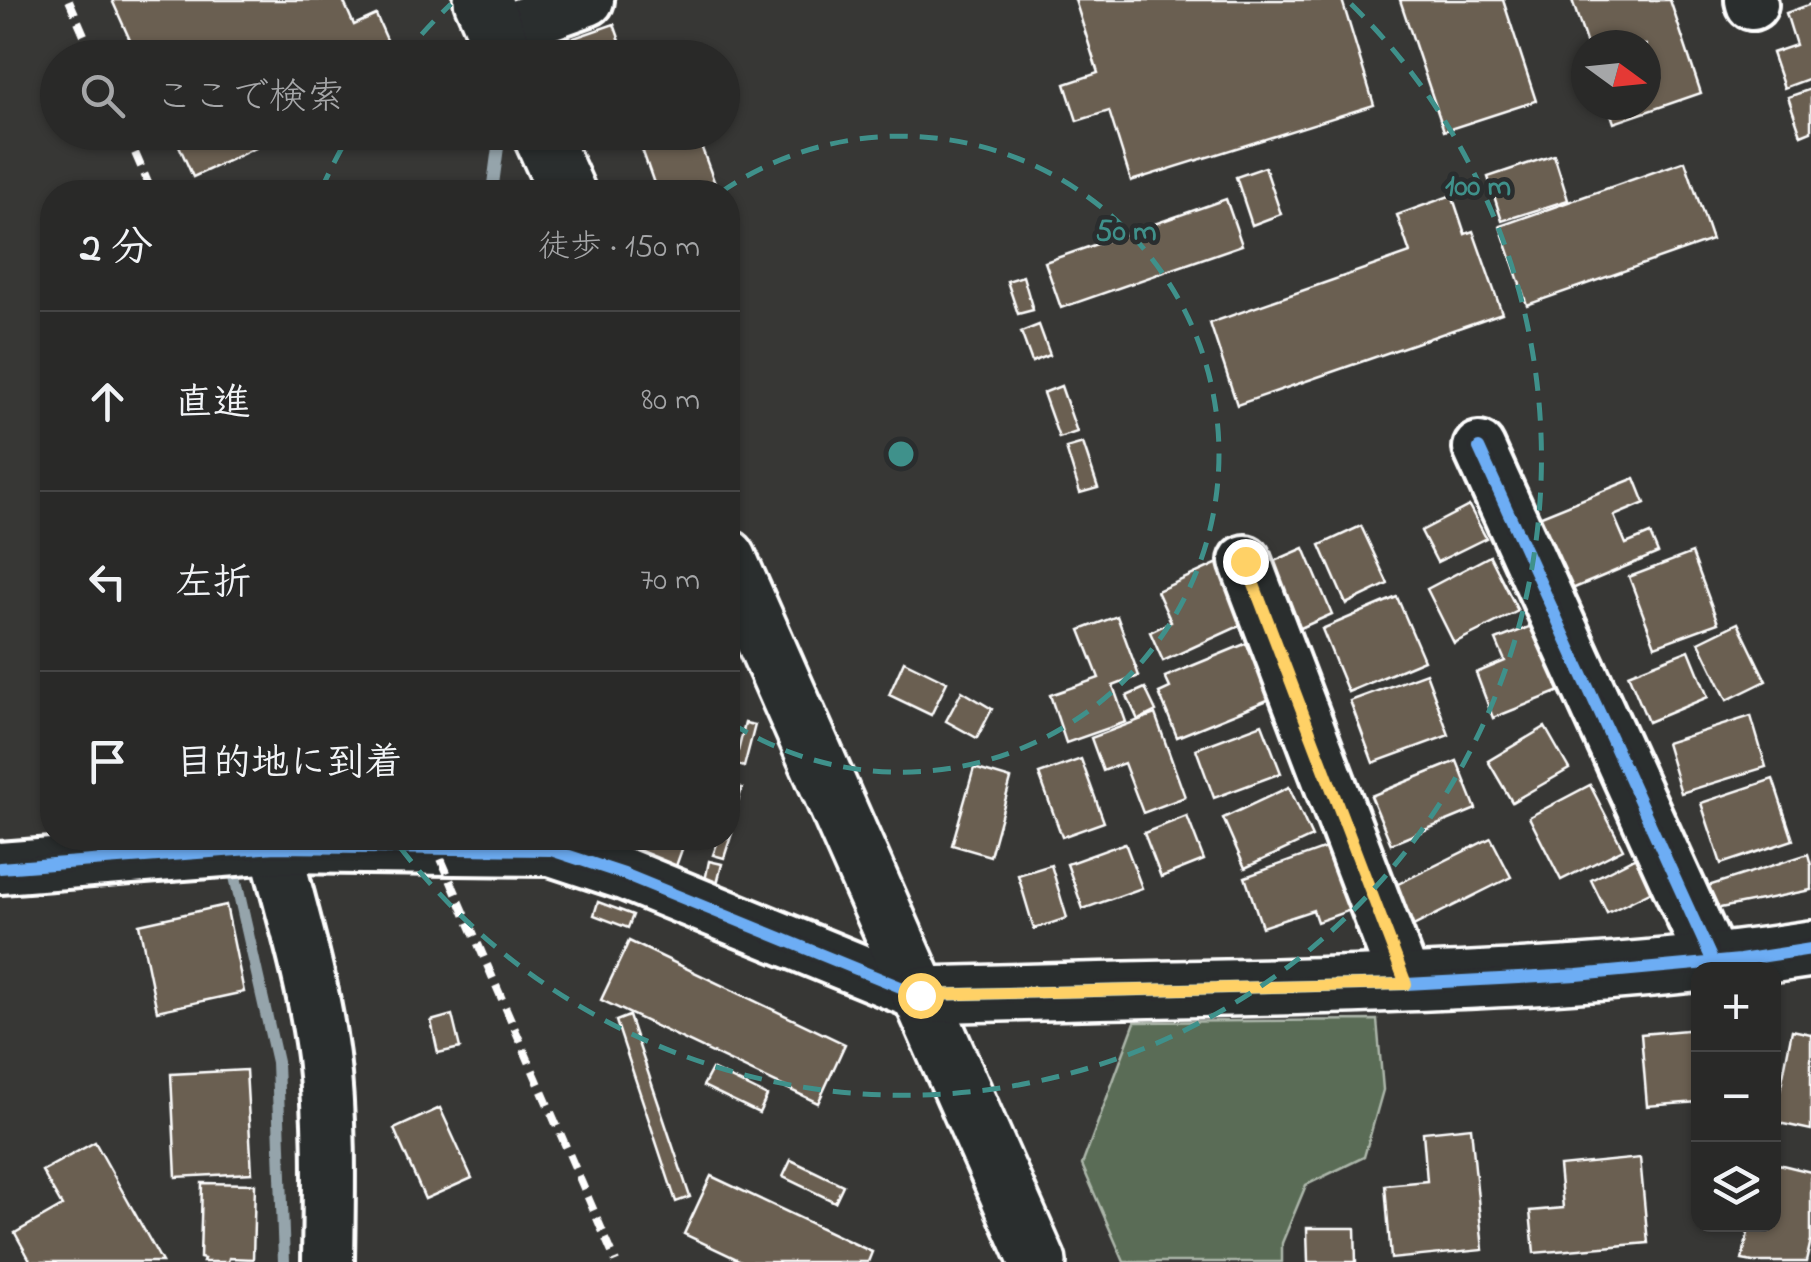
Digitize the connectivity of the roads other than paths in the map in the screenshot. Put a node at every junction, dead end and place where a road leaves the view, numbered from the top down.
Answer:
1 (588, 0) edge
2 (495, 30) edge
3 (548, 150) edge
4 (561, 180) edge
5 (1479, 448) dead end
6 (1245, 561) dead end
7 (740, 585) edge
8 (235, 850) edge
9 (275, 850) edge
10 (551, 850) edge
11 (0, 868) edge
12 (1811, 949) edge
13 (1714, 962) joint
14 (1691, 964) edge
15 (1406, 984) junction
16 (920, 995) junction
17 (328, 1262) edge
18 (1038, 1262) edge

1 - 2 street
3 - 4 street
5 - 13 street
6 - 15 street
7 - 16 street
8 - 11 street
9 - 17 street
10 - 16 street
12 - 13 street
14 - 15 street
15 - 16 street
16 - 18 street

